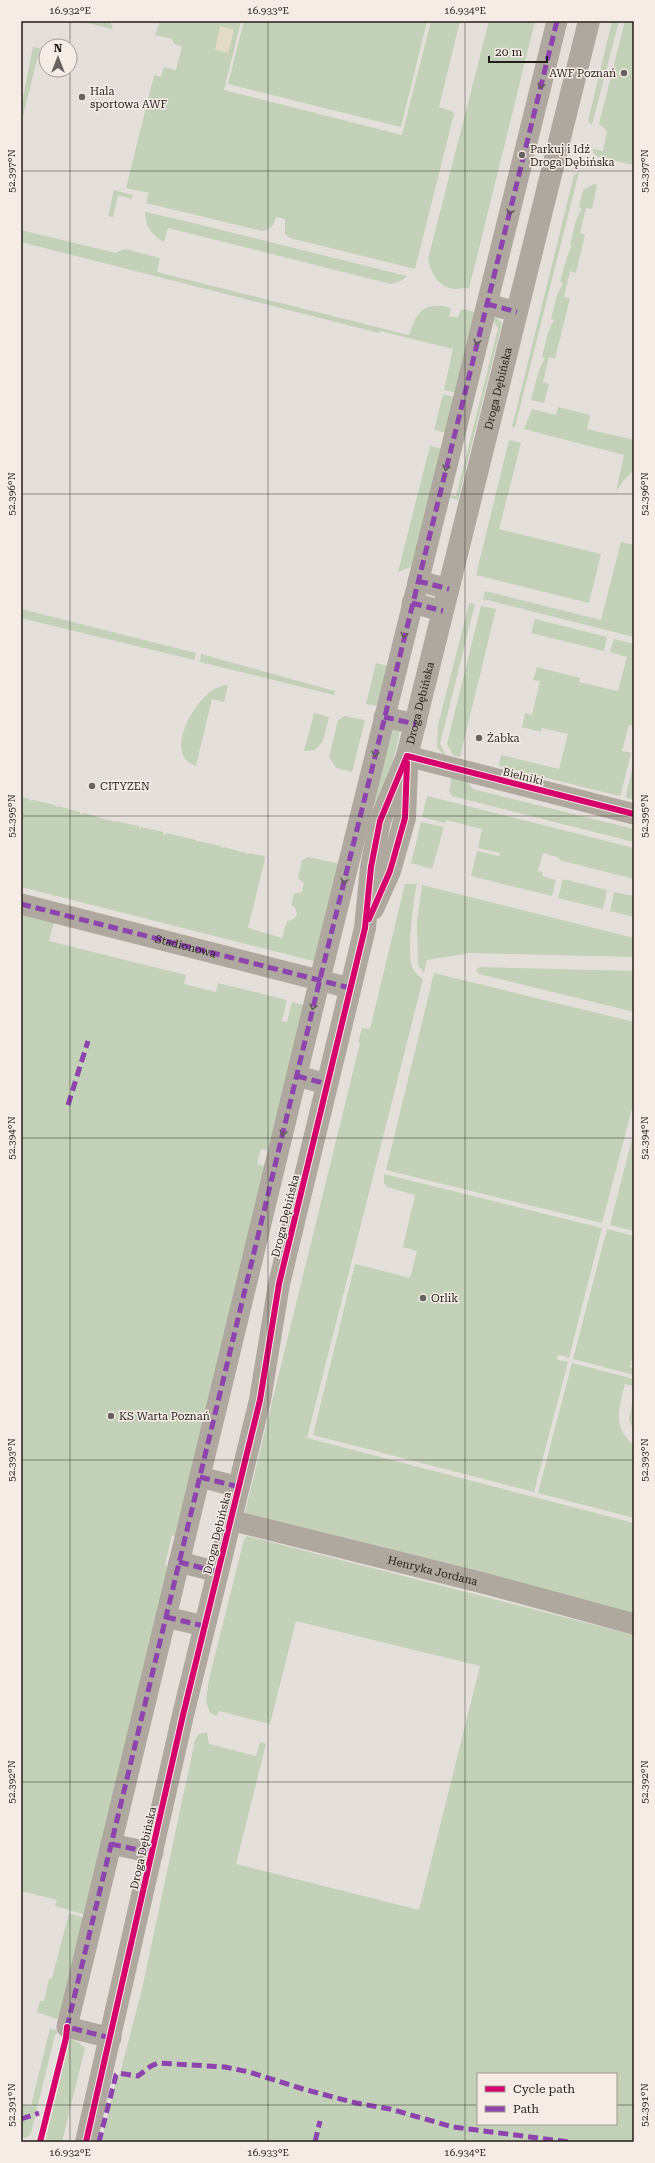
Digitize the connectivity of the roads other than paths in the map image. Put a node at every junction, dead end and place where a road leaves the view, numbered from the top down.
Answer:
1 (557, 21) edge
2 (589, 21) edge
3 (487, 304) junction
4 (518, 312) junction
5 (418, 581) junction
6 (449, 589) junction
7 (412, 604) junction
8 (443, 611) junction
9 (384, 717) junction
10 (416, 724) junction
11 (408, 756) junction
12 (634, 814) edge
13 (21, 904) edge
14 (320, 979) junction
15 (350, 988) junction
16 (297, 1076) junction
17 (327, 1084) junction
18 (200, 1477) junction
19 (238, 1487) junction
20 (230, 1520) junction
21 (179, 1562) junction
22 (218, 1572) junction
23 (166, 1616) junction
24 (634, 1624) edge
25 (204, 1626) junction
26 (111, 1844) junction
27 (153, 1853) junction
28 (111, 2038) junction
29 (86, 2142) edge

1 -> 3 street
2 - 4 street, Droga Dębińska
3 - 4 street
3 -> 5 street
4 - 6 street, Droga Dębińska
5 - 6 street
5 - 7 street
6 - 8 street, Droga Dębińska
7 - 8 street
7 -> 9 street
8 - 10 street, Droga Dębińska
9 - 10 street
9 -> 14 street
10 - 11 street, Droga Dębińska
11 - 12 street, Bielniki
11 - 15 street, Droga Dębińska
13 - 14 street, Stadionowa
14 - 15 street, Stadionowa
14 -> 16 street
15 - 17 street, Droga Dębińska
16 - 17 street
16 -> 18 street
17 - 19 street, Droga Dębińska
18 - 19 street
18 - 21 street
19 - 20 street, Droga Dębińska
20 - 22 street, Droga Dębińska
20 - 24 street, Henryka Jordana
21 - 22 street
21 - 23 street
22 - 25 street, Droga Dębińska
23 - 25 street
23 - 26 street
25 - 27 street, Droga Dębińska
26 - 27 street
26 - 28 street
27 - 28 street, Droga Dębińska
28 - 29 street, Droga Dębińska

